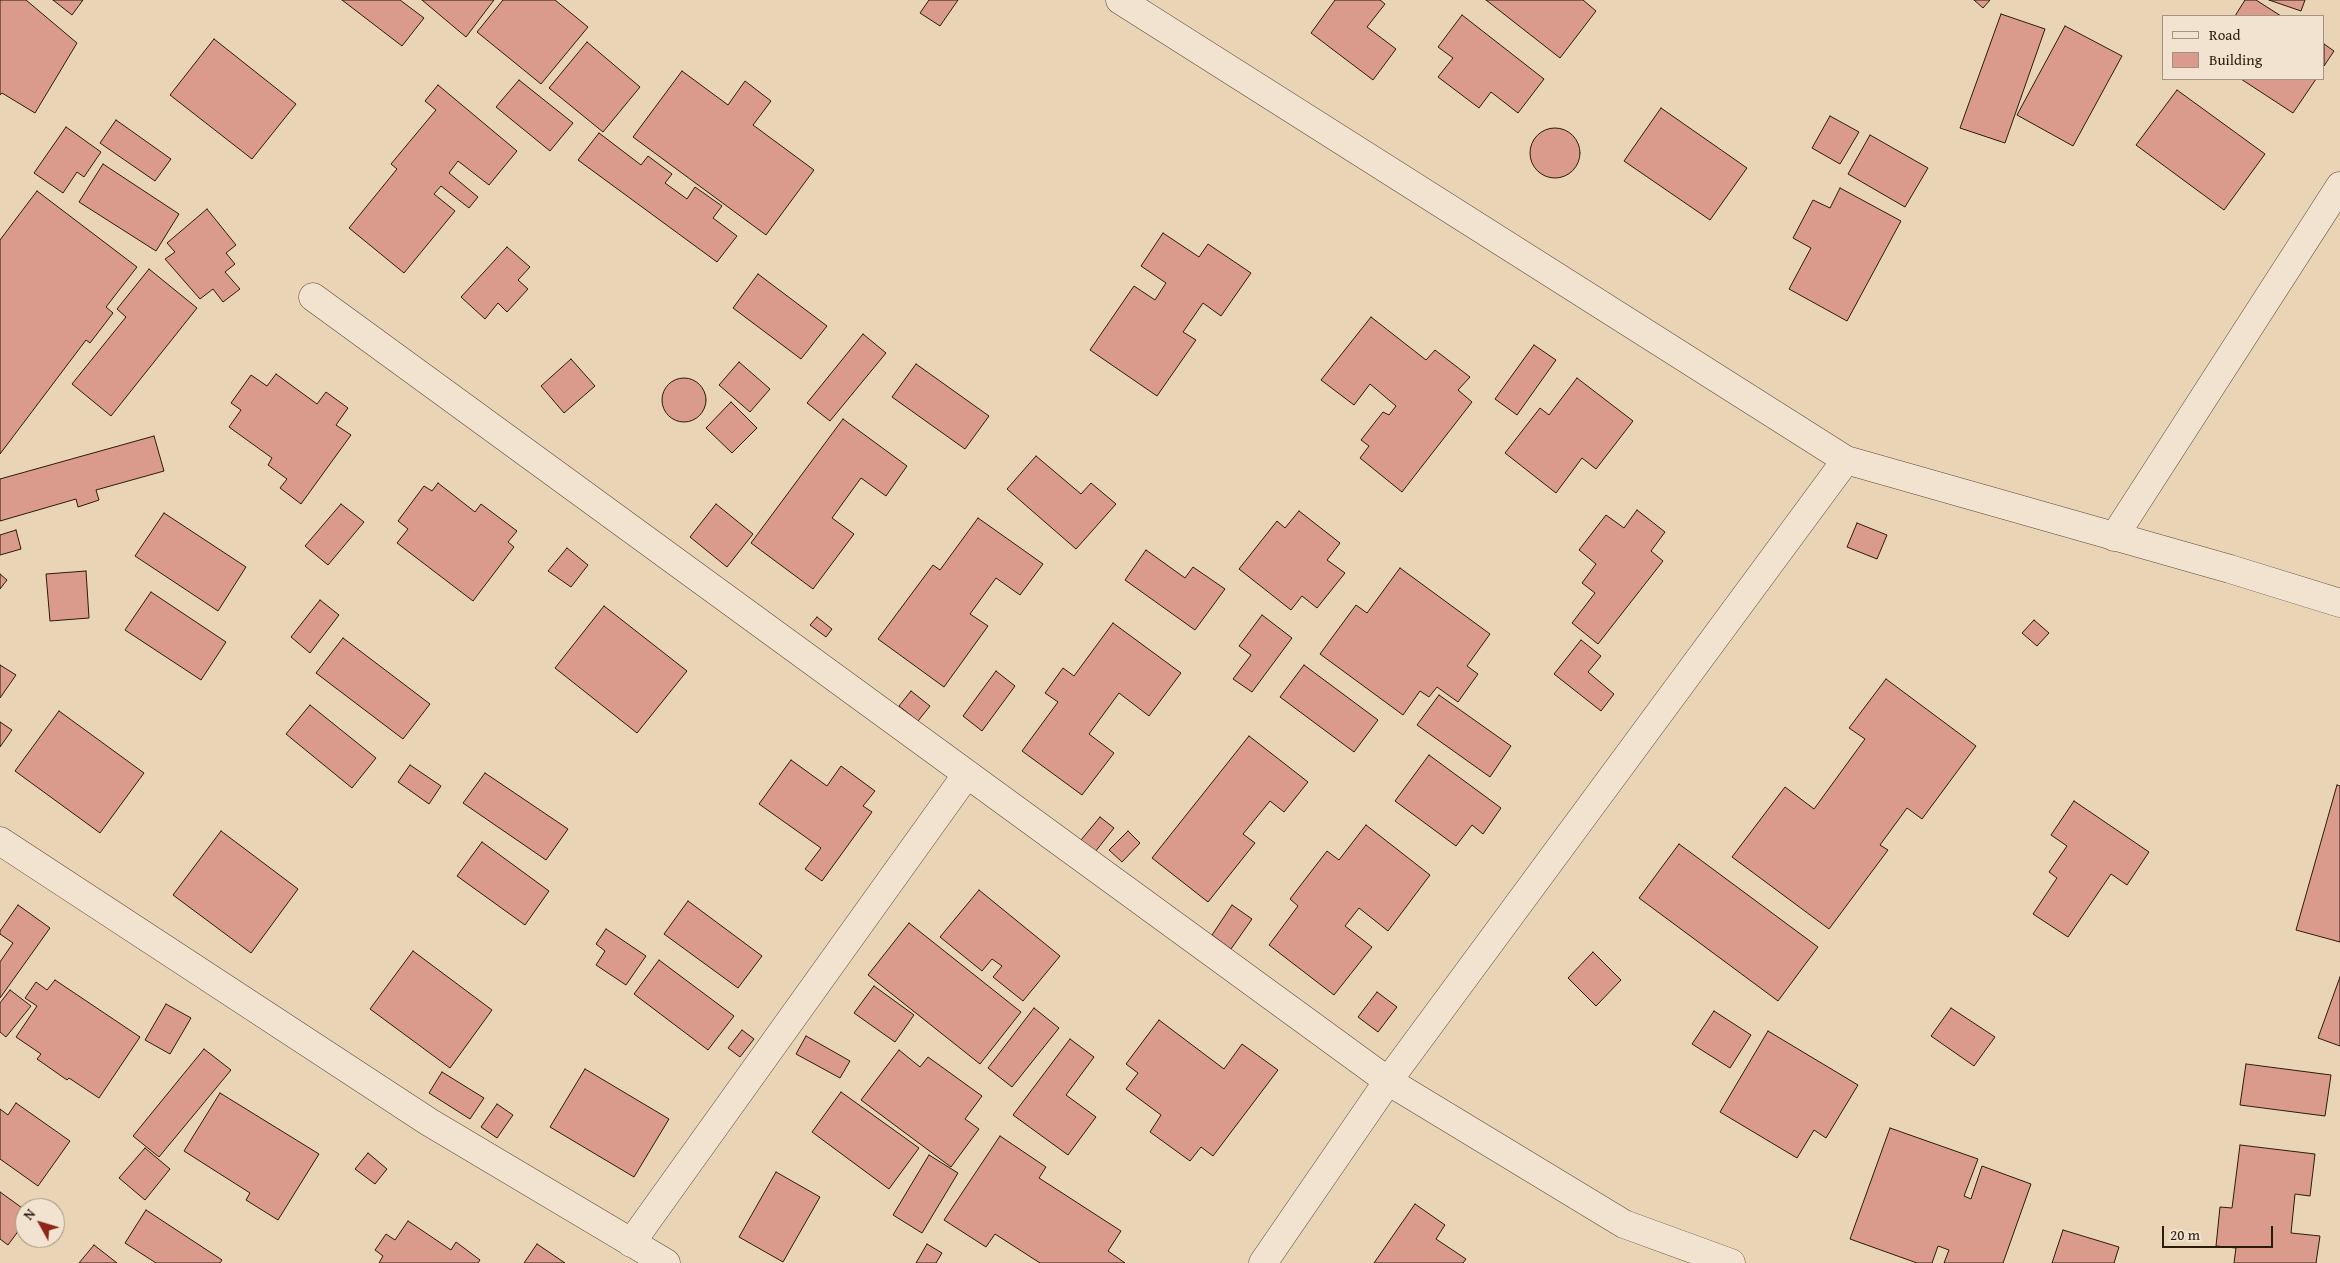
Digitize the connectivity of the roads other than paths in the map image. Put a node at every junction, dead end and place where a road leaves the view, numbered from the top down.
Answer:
1 (1120, 0) edge
2 (2340, 186) edge
3 (313, 297) dead end
4 (1846, 460) junction
5 (2114, 537) junction
6 (2340, 603) edge
7 (967, 774) junction
8 (0, 841) edge
9 (1388, 1081) junction
10 (631, 1243) junction
11 (666, 1263) edge
12 (1263, 1263) edge
13 (1731, 1263) edge

1 - 4 street
2 - 5 street
3 - 7 street
4 - 5 street
4 - 9 street
5 - 6 street
7 - 9 street
7 - 10 street
8 - 10 street
9 - 12 street
9 - 13 street
10 - 11 street

